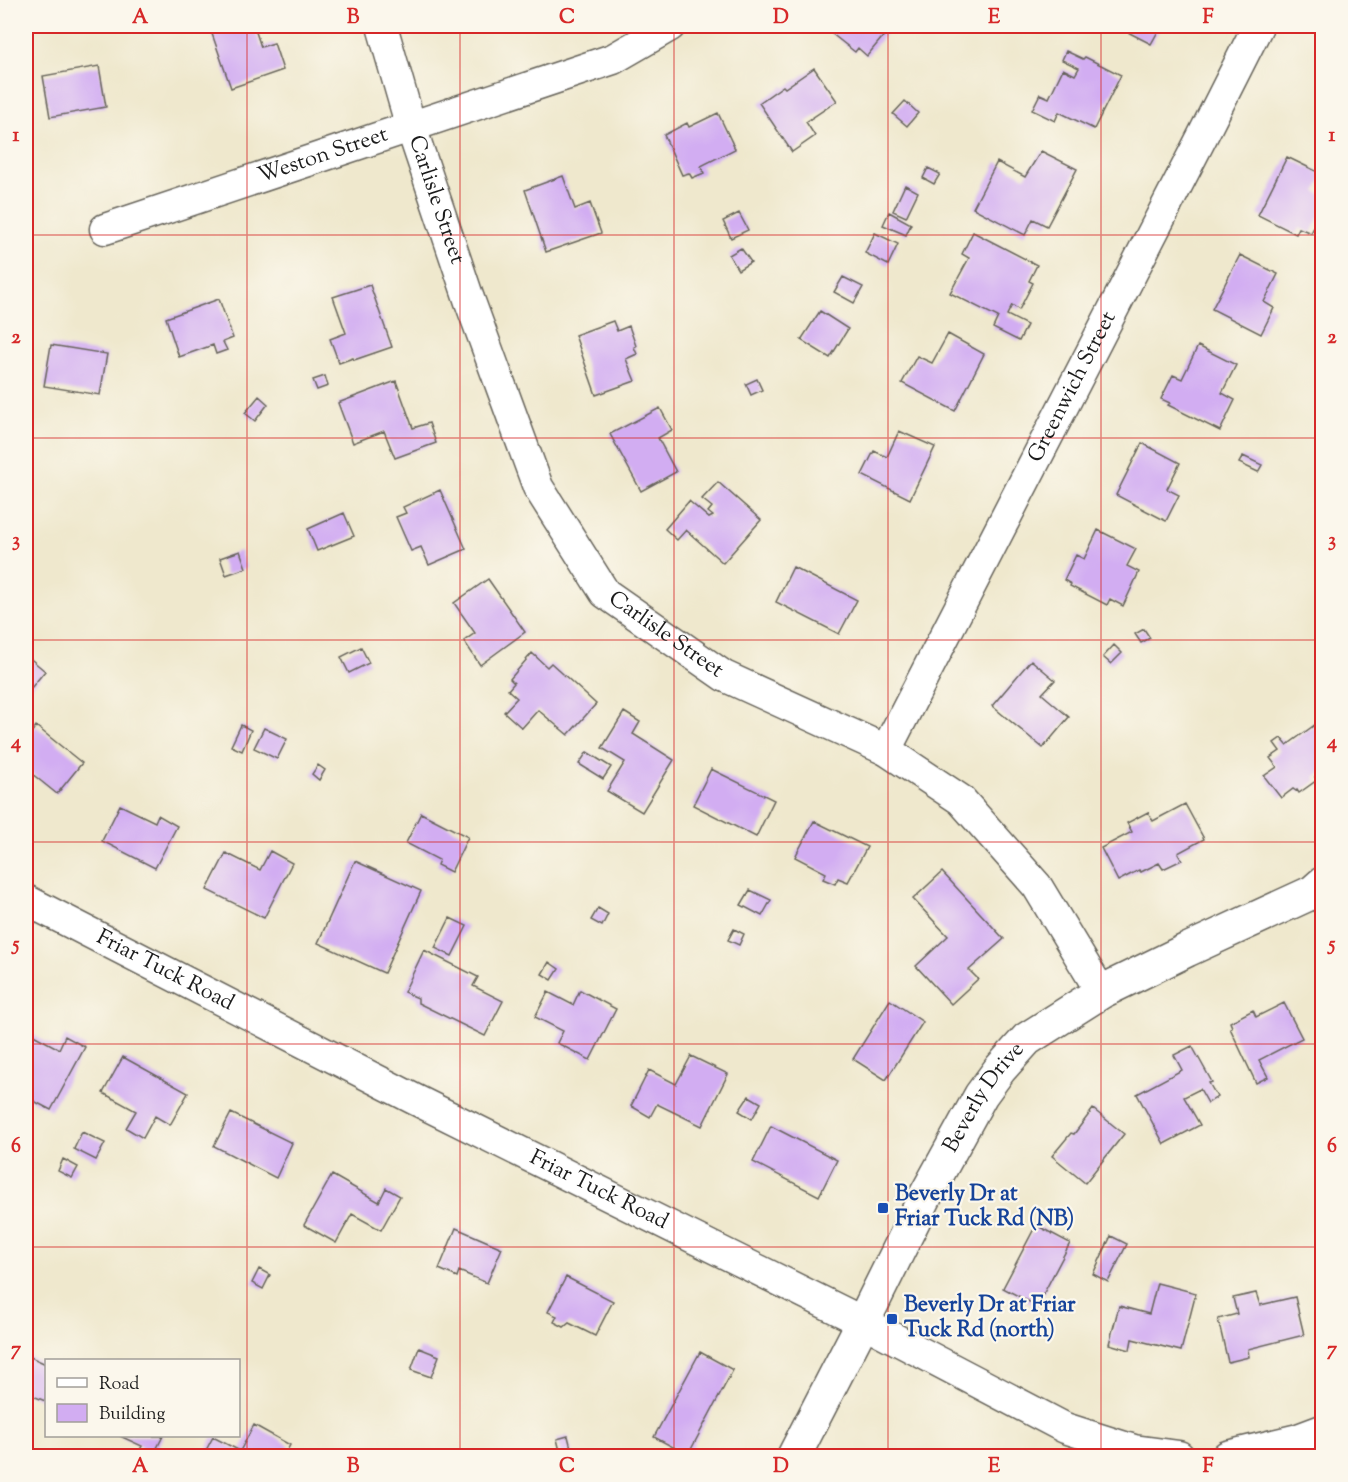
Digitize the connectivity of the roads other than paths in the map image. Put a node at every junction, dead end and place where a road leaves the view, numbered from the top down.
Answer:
1 (382, 26) edge
2 (670, 26) edge
3 (1258, 26) edge
4 (411, 127) junction
5 (105, 229) dead end
6 (886, 750) junction
7 (1323, 884) edge
8 (26, 900) edge
9 (1101, 992) junction
10 (863, 1322) junction
11 (1323, 1430) edge
12 (794, 1456) edge
13 (1179, 1456) edge
14 (1227, 1456) edge

1 - 4 street, Carlisle Street
2 - 4 street, Weston Street
3 - 6 street, Greenwich Street
4 - 5 street, Weston Street
4 - 6 street, Carlisle Street
6 - 9 street, Carlisle Street
7 - 9 street, Beverly Drive
8 - 10 street, Friar Tuck Road
9 - 10 street, Beverly Drive
10 - 12 street, Beverly Drive
10 - 13 street, Friar Tuck Road
11 - 14 street

